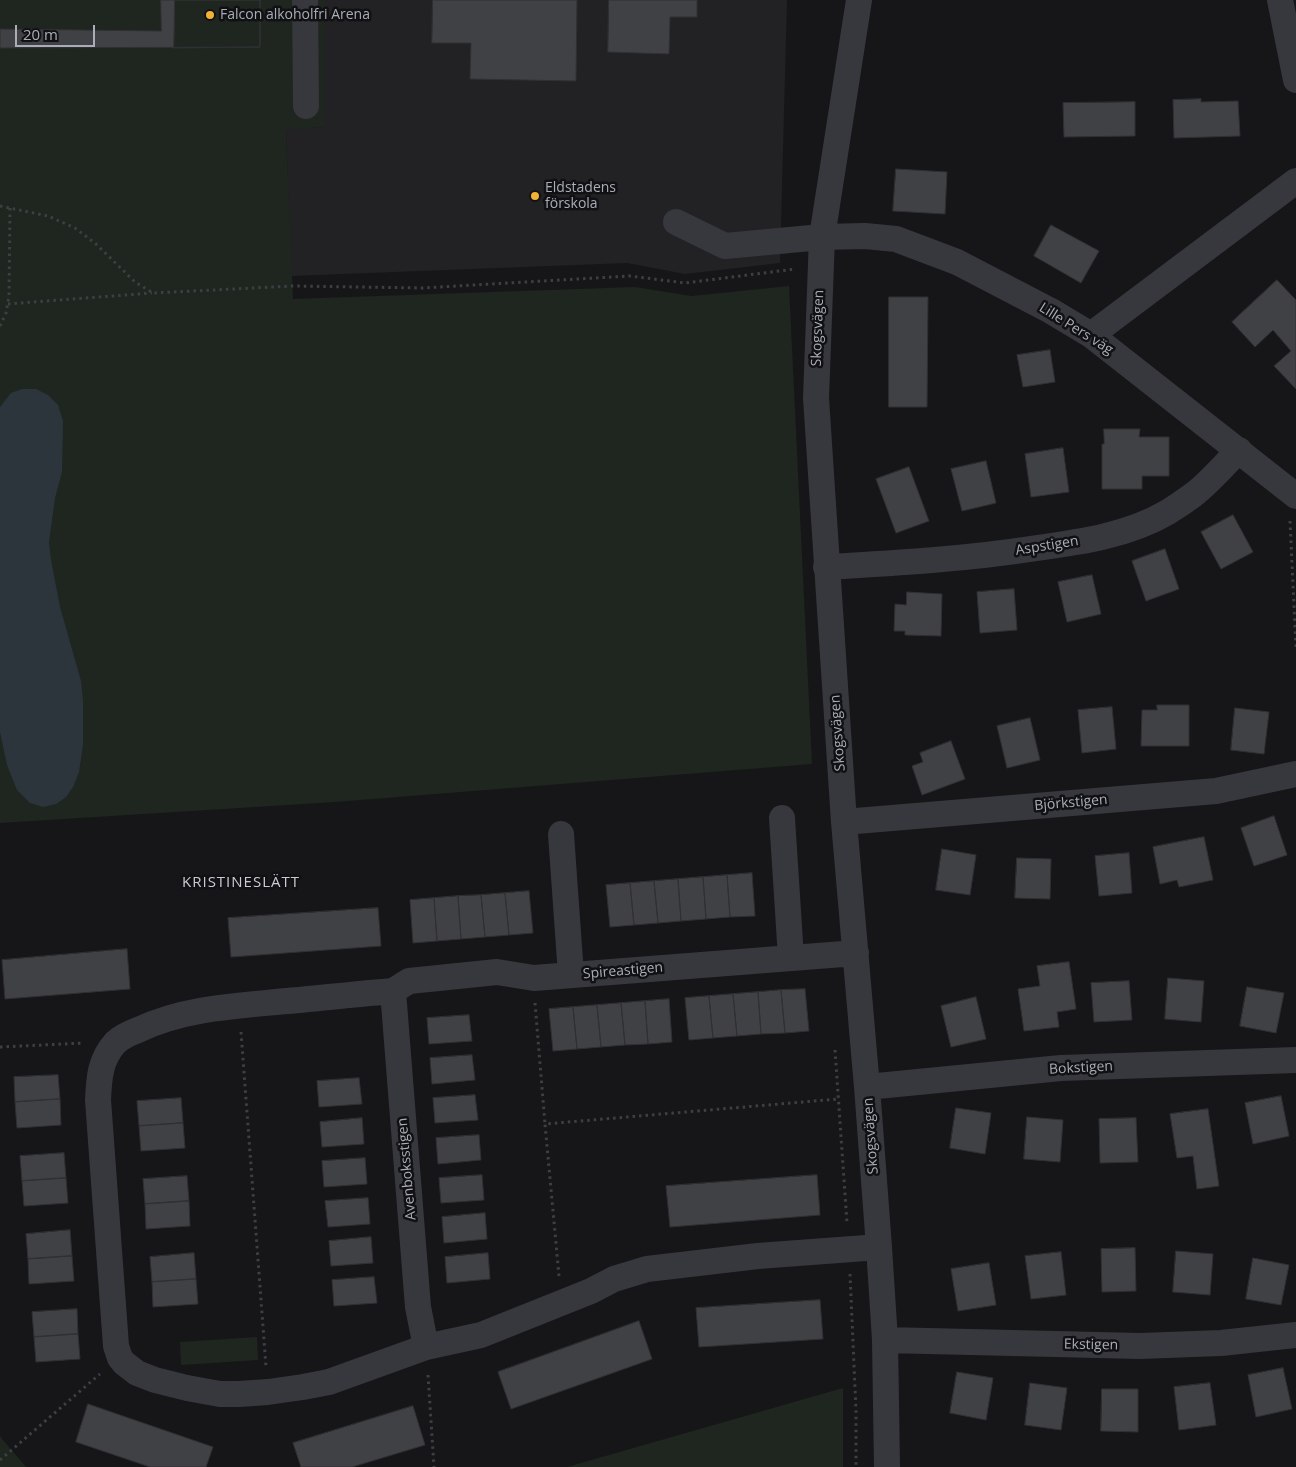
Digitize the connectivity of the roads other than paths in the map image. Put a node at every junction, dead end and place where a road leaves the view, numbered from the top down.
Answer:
1 (305, 0) edge
2 (858, 0) edge
3 (1280, 0) edge
4 (1296, 80) edge
5 (306, 106) dead end
6 (1296, 182) edge
7 (676, 222) dead end
8 (822, 238) junction
9 (1091, 335) junction
10 (1239, 450) junction
11 (1292, 493) edge
12 (826, 567) junction
13 (1296, 774) edge
14 (782, 818) dead end
15 (844, 822) junction
16 (560, 834) dead end
17 (856, 953) junction
18 (791, 958) junction
19 (571, 975) junction
20 (393, 991) junction
21 (1296, 1060) edge
22 (867, 1087) junction
23 (879, 1247) junction
24 (1296, 1336) edge
25 (885, 1340) junction
26 (426, 1347) junction
27 (886, 1467) edge

1 - 5 street
2 - 8 street, Skogsvägen
3 - 4 street
6 - 9 street
7 - 8 street, Lille Pers väg
8 - 9 street, Lille Pers väg
8 - 12 street, Skogsvägen
9 - 10 street, Lille Pers väg
10 - 11 street, Lille Pers väg
10 - 12 street, Aspstigen
12 - 15 street, Skogsvägen
13 - 15 street, Björkstigen
14 - 18 street
15 - 17 street, Skogsvägen
16 - 19 street
17 - 18 street, Spireastigen
17 - 22 street, Skogsvägen
18 - 19 street, Spireastigen
19 - 20 street, Spireastigen
20 - 26 street, Avenboksstigen
20 - 26 street
21 - 22 street, Bokstigen
22 - 23 street, Skogsvägen
23 - 25 street, Skogsvägen
23 - 26 street
24 - 25 street, Ekstigen
25 - 27 street, Skogsvägen

